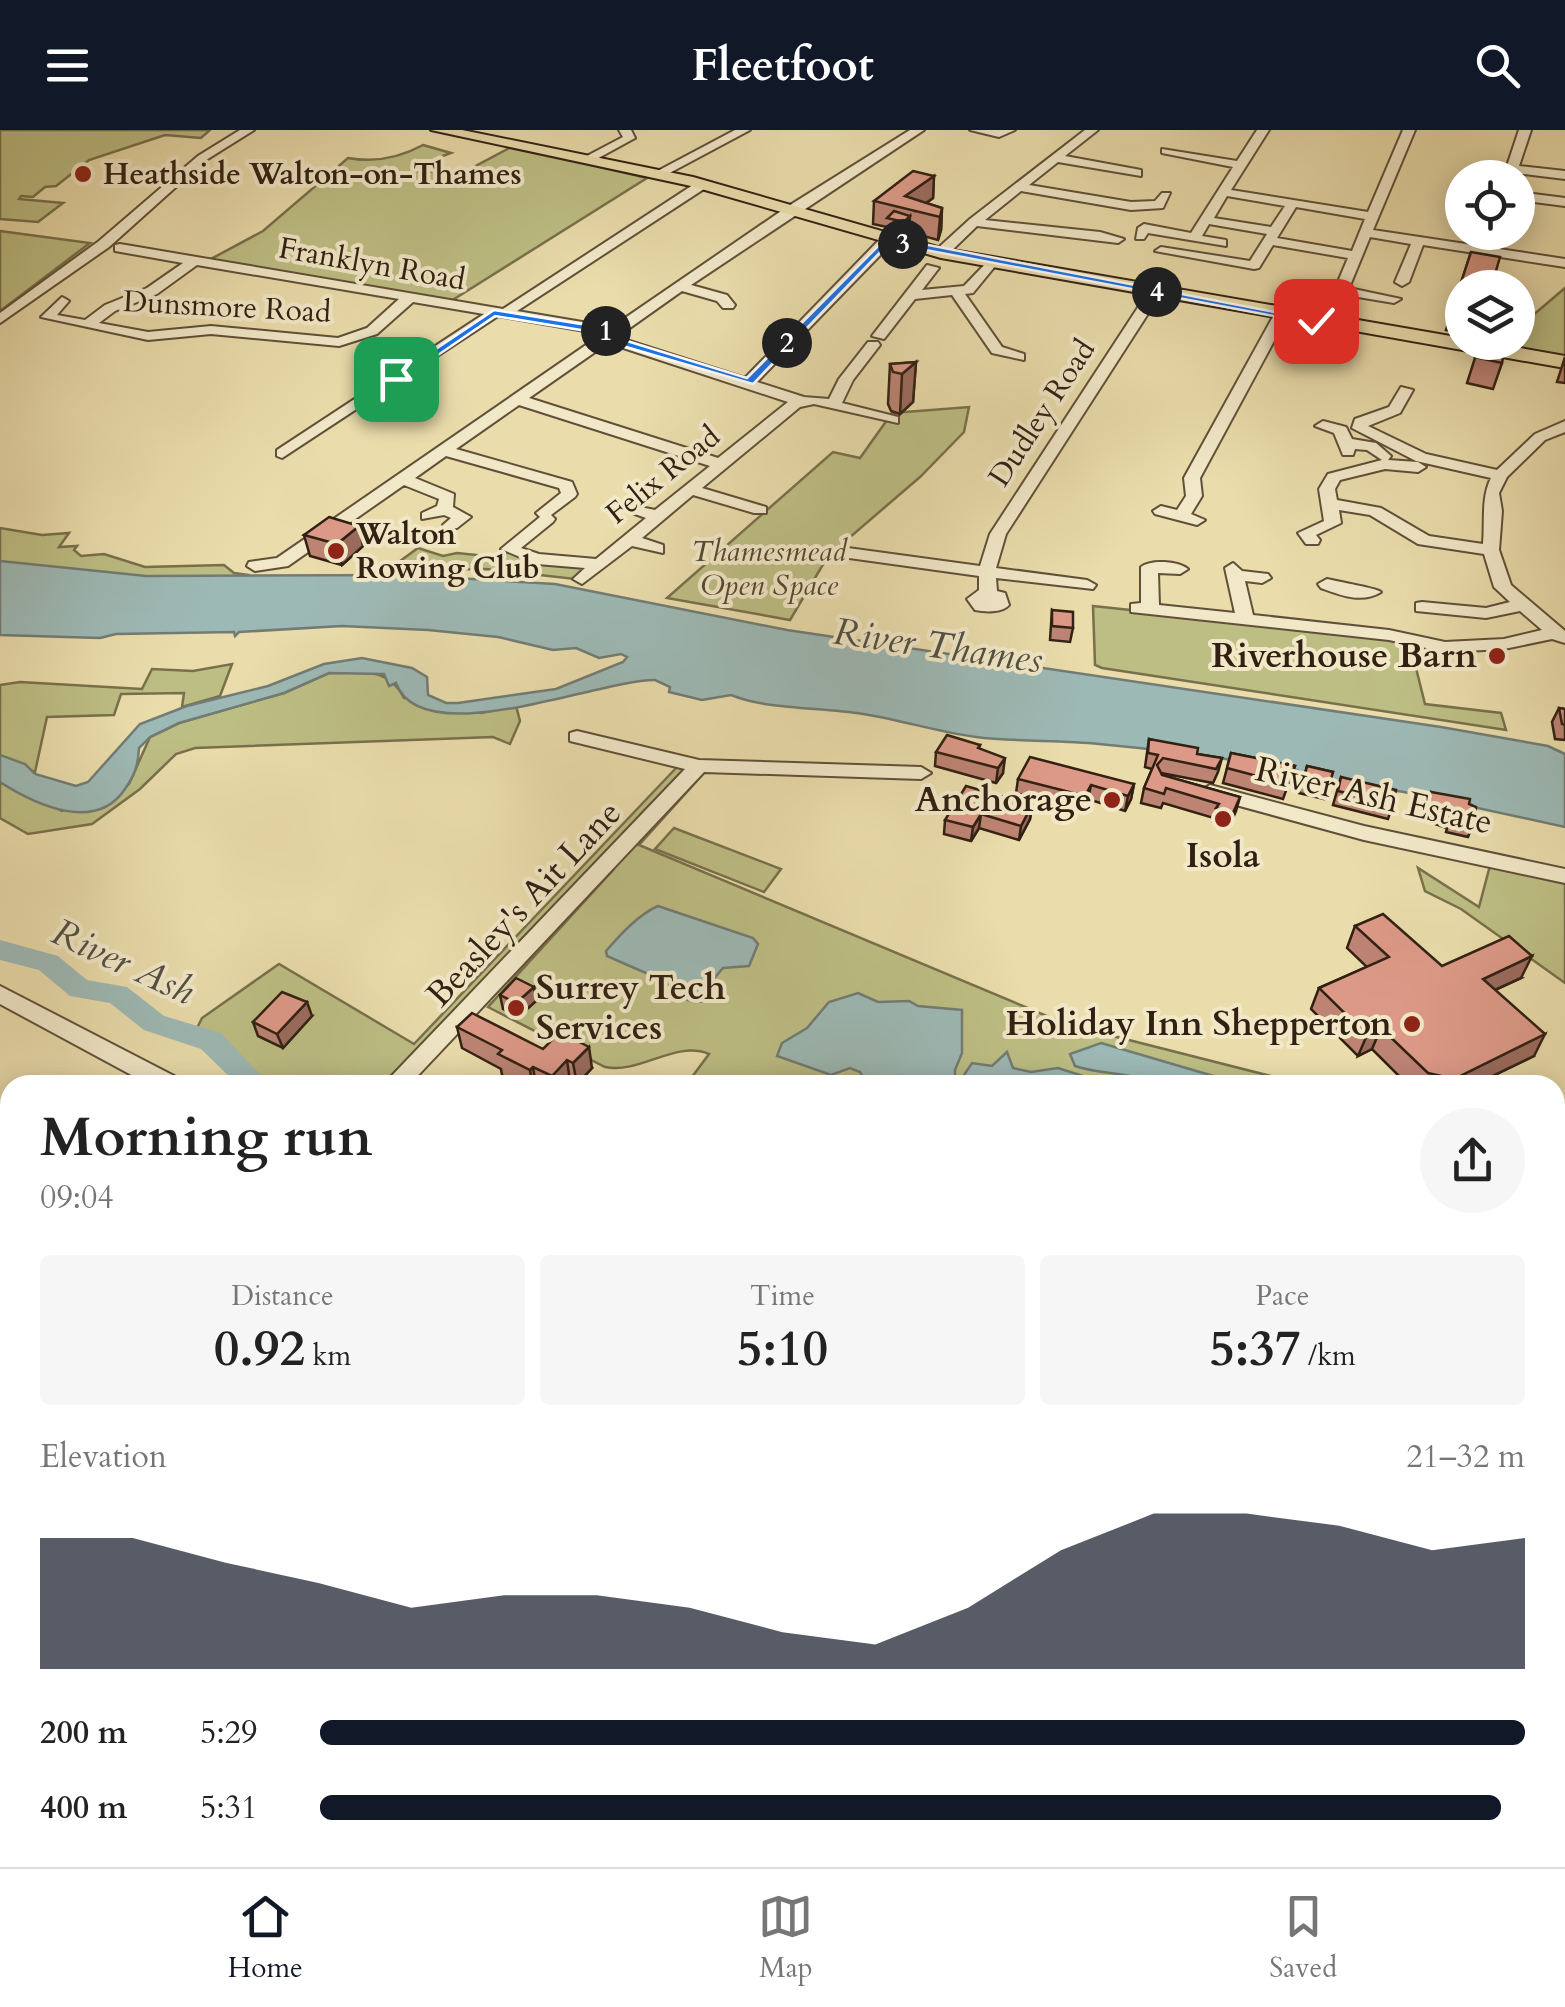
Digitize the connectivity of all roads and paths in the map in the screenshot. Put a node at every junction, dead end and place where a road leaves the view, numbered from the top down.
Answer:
1 (248, 130) edge
2 (439, 130) edge
3 (625, 130) edge
4 (742, 130) edge
5 (918, 130) edge
6 (976, 130) edge
7 (1008, 130) edge
8 (1092, 130) edge
9 (1263, 130) edge
10 (1409, 130) edge
11 (1525, 130) edge
12 (598, 140) dead end
13 (618, 145) junction
14 (638, 150) dead end
15 (1166, 151) dead end
16 (1055, 158) junction
17 (589, 159) junction
18 (1515, 160) edge
19 (1240, 165) junction
20 (658, 174) junction
21 (1535, 174) edge
22 (1565, 175) edge
23 (703, 184) junction
24 (1126, 186) dead end
25 (1018, 187) junction
26 (1222, 192) junction
27 (1166, 196) dead end
28 (1535, 198) edge
29 (1565, 202) edge
30 (1292, 204) junction
31 (791, 210) junction
32 (1373, 216) junction
33 (1206, 220) junction
34 (974, 222) junction
35 (1366, 233) junction
36 (1111, 236) dead end
37 (1140, 236) dead end
38 (1195, 237) junction
39 (1274, 237) junction
40 (887, 240) junction
41 (1418, 241) junction
42 (1220, 244) dead end
43 (120, 248) dead end
44 (1160, 251) dead end
45 (1486, 252) joint
46 (1358, 256) junction
47 (937, 260) junction
48 (194, 261) junction
49 (991, 262) junction
50 (1565, 263) edge
51 (1402, 282) dead end
52 (682, 287) junction
53 (1343, 291) junction
54 (957, 292) junction
55 (1155, 292) junction
56 (910, 295) junction
57 (409, 298) junction
58 (1394, 299) dead end
59 (62, 301) dead end
60 (728, 305) dead end
61 (499, 313) junction
62 (1281, 314) junction
63 (0, 319) edge
64 (1328, 322) junction
65 (88, 324) junction
66 (610, 335) junction
67 (1019, 356) dead end
68 (1562, 362) edge
69 (749, 382) junction
70 (1406, 390) dead end
71 (517, 399) junction
72 (800, 400) junction
73 (834, 404) junction
74 (894, 420) dead end
75 (1323, 426) dead end
76 (1565, 426) edge
77 (442, 450) junction
78 (282, 453) dead end
79 (1388, 461) junction
80 (720, 464) junction
81 (1418, 467) dead end
82 (1500, 474) junction
83 (402, 478) junction
84 (690, 489) junction
85 (1330, 504) junction
86 (627, 506) dead end
87 (760, 510) dead end
88 (1162, 511) dead end
89 (656, 516) junction
90 (441, 517) dead end
91 (1302, 534) dead end
92 (628, 538) junction
93 (657, 549) dead end
94 (1490, 550) junction
95 (848, 553) dead end
96 (597, 564) junction
97 (255, 566) dead end
98 (1180, 568) dead end
99 (986, 571) junction
100 (1262, 578) dead end
101 (582, 579) dead end
102 (1327, 584) dead end
103 (1087, 585) dead end
104 (1372, 592) dead end
105 (1351, 593) junction
106 (988, 594) dead end
107 (1521, 605) junction
108 (1422, 607) dead end
109 (1245, 620) junction
110 (1352, 631) junction
111 (1559, 636) edge
112 (577, 738) dead end
113 (699, 766) junction
114 (922, 773) dead end
115 (1185, 785) edge
116 (1565, 876) edge
117 (0, 994) edge
118 (151, 1075) edge
119 (405, 1075) edge

1 - 63 street
2 - 17 main road
3 - 13 street
4 - 20 street
5 - 31 street
6 - 7 street
8 - 16 street
9 - 19 street
10 - 32 street
11 - 18 street
12 - 13 street
13 - 14 street
13 - 17 street
15 - 19 street
16 - 24 street
16 - 25 street
17 - 20 main road
19 - 26 street
20 - 23 main road
21 - 22 street
23 - 31 main road
23 - 61 street
25 - 27 street
25 - 34 street
26 - 30 street
26 - 33 street
28 - 29 street
30 - 32 street
30 - 39 street
31 - 40 main road
31 - 52 street
32 - 35 street
33 - 38 street
33 - 39 street
34 - 36 street
34 - 47 street
35 - 41 street
35 - 46 street
37 - 38 street
38 - 42 street
39 - 44 street
39 - 46 street
40 - 47 main road
40 - 69 street
41 - 45 street
41 - 51 street
43 - 48 street, Franklyn Road
45 - 50 street
46 - 53 street
47 - 49 main road
47 - 56 street
48 - 57 street, Franklyn Road
48 - 65 street, Dunsmore Road
49 - 54 street
49 - 55 main road
52 - 60 street
52 - 66 street
53 - 58 street
53 - 64 street
54 - 56 street
54 - 67 street
55 - 62 main road
55 - 99 street, Dudley Road
56 - 73 street
57 - 61 street, Franklyn Road
57 - 65 street, Dunsmore Road
59 - 65 street, Dunsmore Road
61 - 66 street, Franklyn Road
61 - 78 street
62 - 64 main road
62 - 88 street
64 - 68 main road
66 - 69 street, Franklyn Road
66 - 71 street
69 - 72 street, Franklyn Road
70 - 82 street
71 - 77 street
71 - 80 street
72 - 73 street
72 - 80 street, Felix Road
73 - 74 street
75 - 79 street
76 - 82 street
77 - 83 street
77 - 96 street
79 - 81 street
79 - 85 street
80 - 84 street, Felix Road
82 - 94 street
83 - 90 street
83 - 97 street
84 - 87 street
84 - 89 street, Felix Road
85 - 91 street
85 - 94 street
86 - 89 street
89 - 92 street, Felix Road
92 - 93 street
92 - 96 street, Felix Road
94 - 107 street
95 - 99 street
96 - 101 street, Felix Road
98 - 109 street
99 - 103 street
99 - 106 street
100 - 109 street
102 - 105 street
104 - 105 street
105 - 110 street
107 - 108 street
107 - 111 street
109 - 110 street
110 - 111 street
112 - 113 street, Beasley's Ait Lane
113 - 114 street, Beasley's Ait Lane
113 - 119 street, Beasley's Ait Lane
115 - 116 street, River Ash Estate
117 - 118 street

